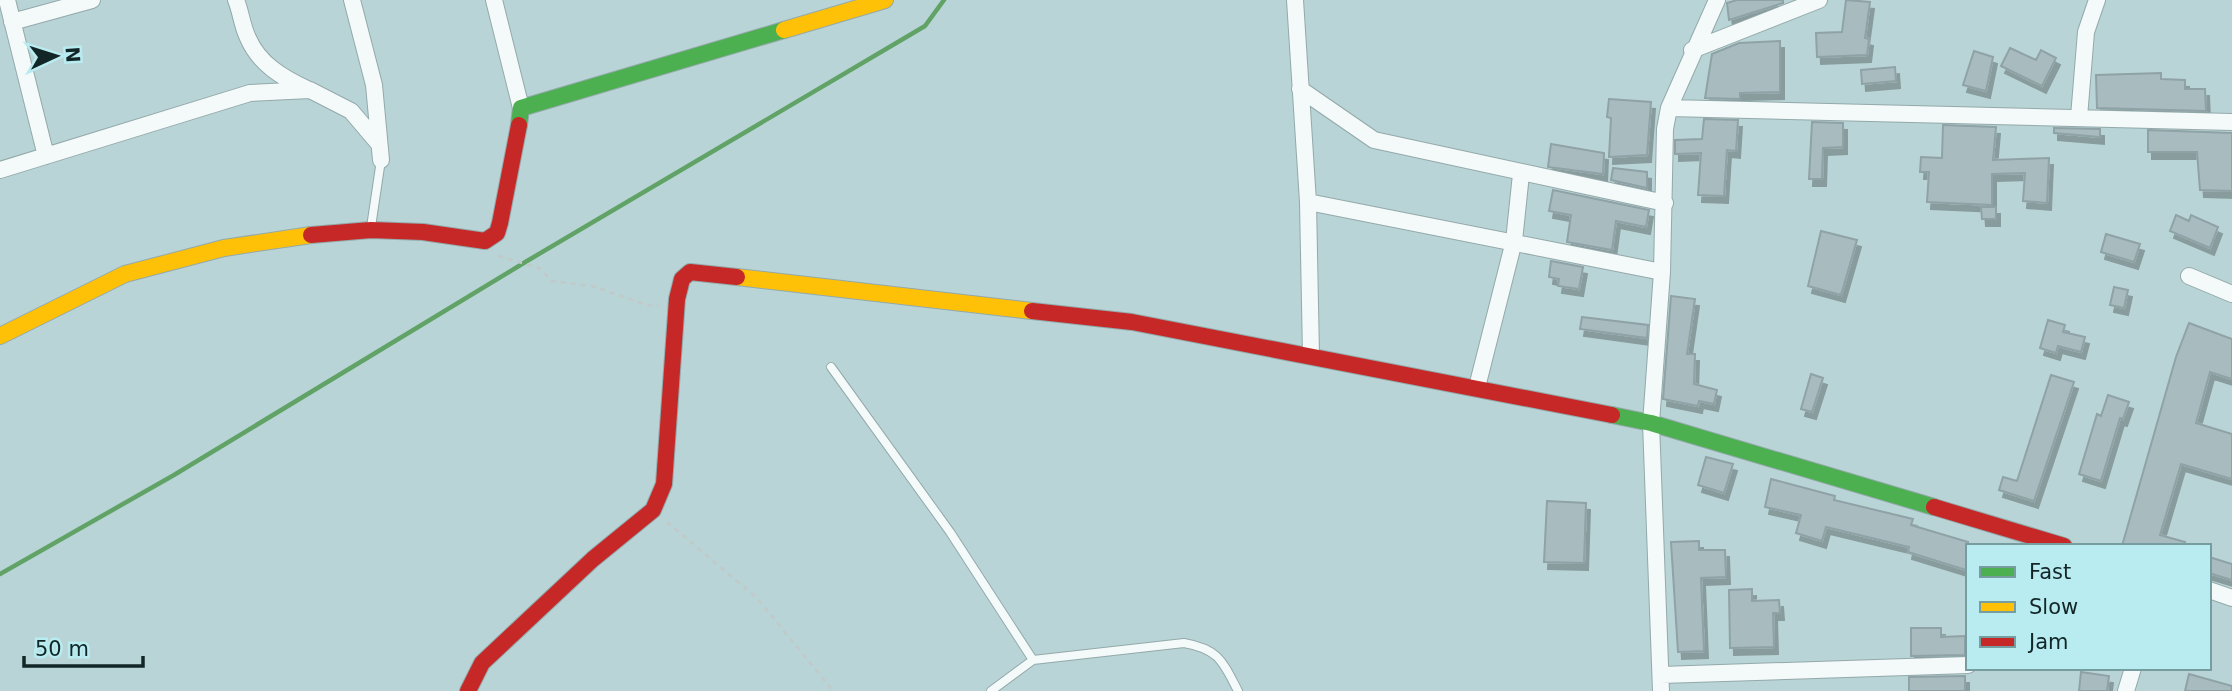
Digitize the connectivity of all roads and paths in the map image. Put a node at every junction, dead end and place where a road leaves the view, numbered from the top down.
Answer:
1 (6, 0) edge
2 (92, 0) edge
3 (236, 0) edge
4 (352, 0) edge
5 (494, 0) edge
6 (885, 0) edge
7 (1296, 0) edge
8 (1717, 0) edge
9 (1819, 0) edge
10 (2097, 0) edge
11 (12, 22) junction
12 (1692, 50) junction
13 (1300, 89) junction
14 (310, 90) junction
15 (521, 108) junction
16 (1668, 108) junction
17 (2078, 117) junction
18 (2232, 122) edge
19 (380, 152) junction
20 (46, 156) junction
21 (0, 170) edge
22 (1521, 174) junction
23 (1308, 202) junction
24 (1665, 203) junction
25 (371, 230) junction
26 (1514, 241) junction
27 (495, 255) dead end
28 (1662, 272) junction
29 (2189, 276) dead end
30 (2232, 294) edge
31 (678, 296) junction
32 (0, 335) edge
33 (1311, 355) junction
34 (831, 367) dead end
35 (1478, 387) junction
36 (1651, 423) junction
37 (653, 510) junction
38 (2057, 544) edge
39 (2211, 591) edge
40 (2232, 598) edge
41 (1033, 660) junction
42 (1966, 665) edge
43 (2132, 670) edge
44 (1661, 683) edge
45 (468, 691) edge
46 (833, 691) edge
47 (991, 691) edge
48 (1238, 691) edge
49 (2126, 691) edge

1 - 11 street
2 - 11 street
3 - 14 street
4 - 19 street
5 - 15 street
6 - 15 street
7 - 13 street
8 - 12 street
9 - 12 street
10 - 17 street
11 - 20 street
12 - 16 street
13 - 22 street
13 - 23 street
14 - 19 street
14 - 20 street
15 - 25 street
16 - 17 street
16 - 24 street
17 - 18 street
19 - 25 lane
20 - 21 street
22 - 24 street
22 - 26 street
23 - 26 street
23 - 33 street
24 - 28 street
25 - 32 street
26 - 28 street
26 - 35 street
27 - 31 path
28 - 36 street
29 - 30 street
31 - 33 street
31 - 37 street
33 - 35 street
34 - 41 lane
35 - 36 street
36 - 38 street
36 - 44 street
37 - 45 street
37 - 46 path
39 - 40 street
41 - 47 lane
41 - 48 lane
42 - 44 street
43 - 49 street

